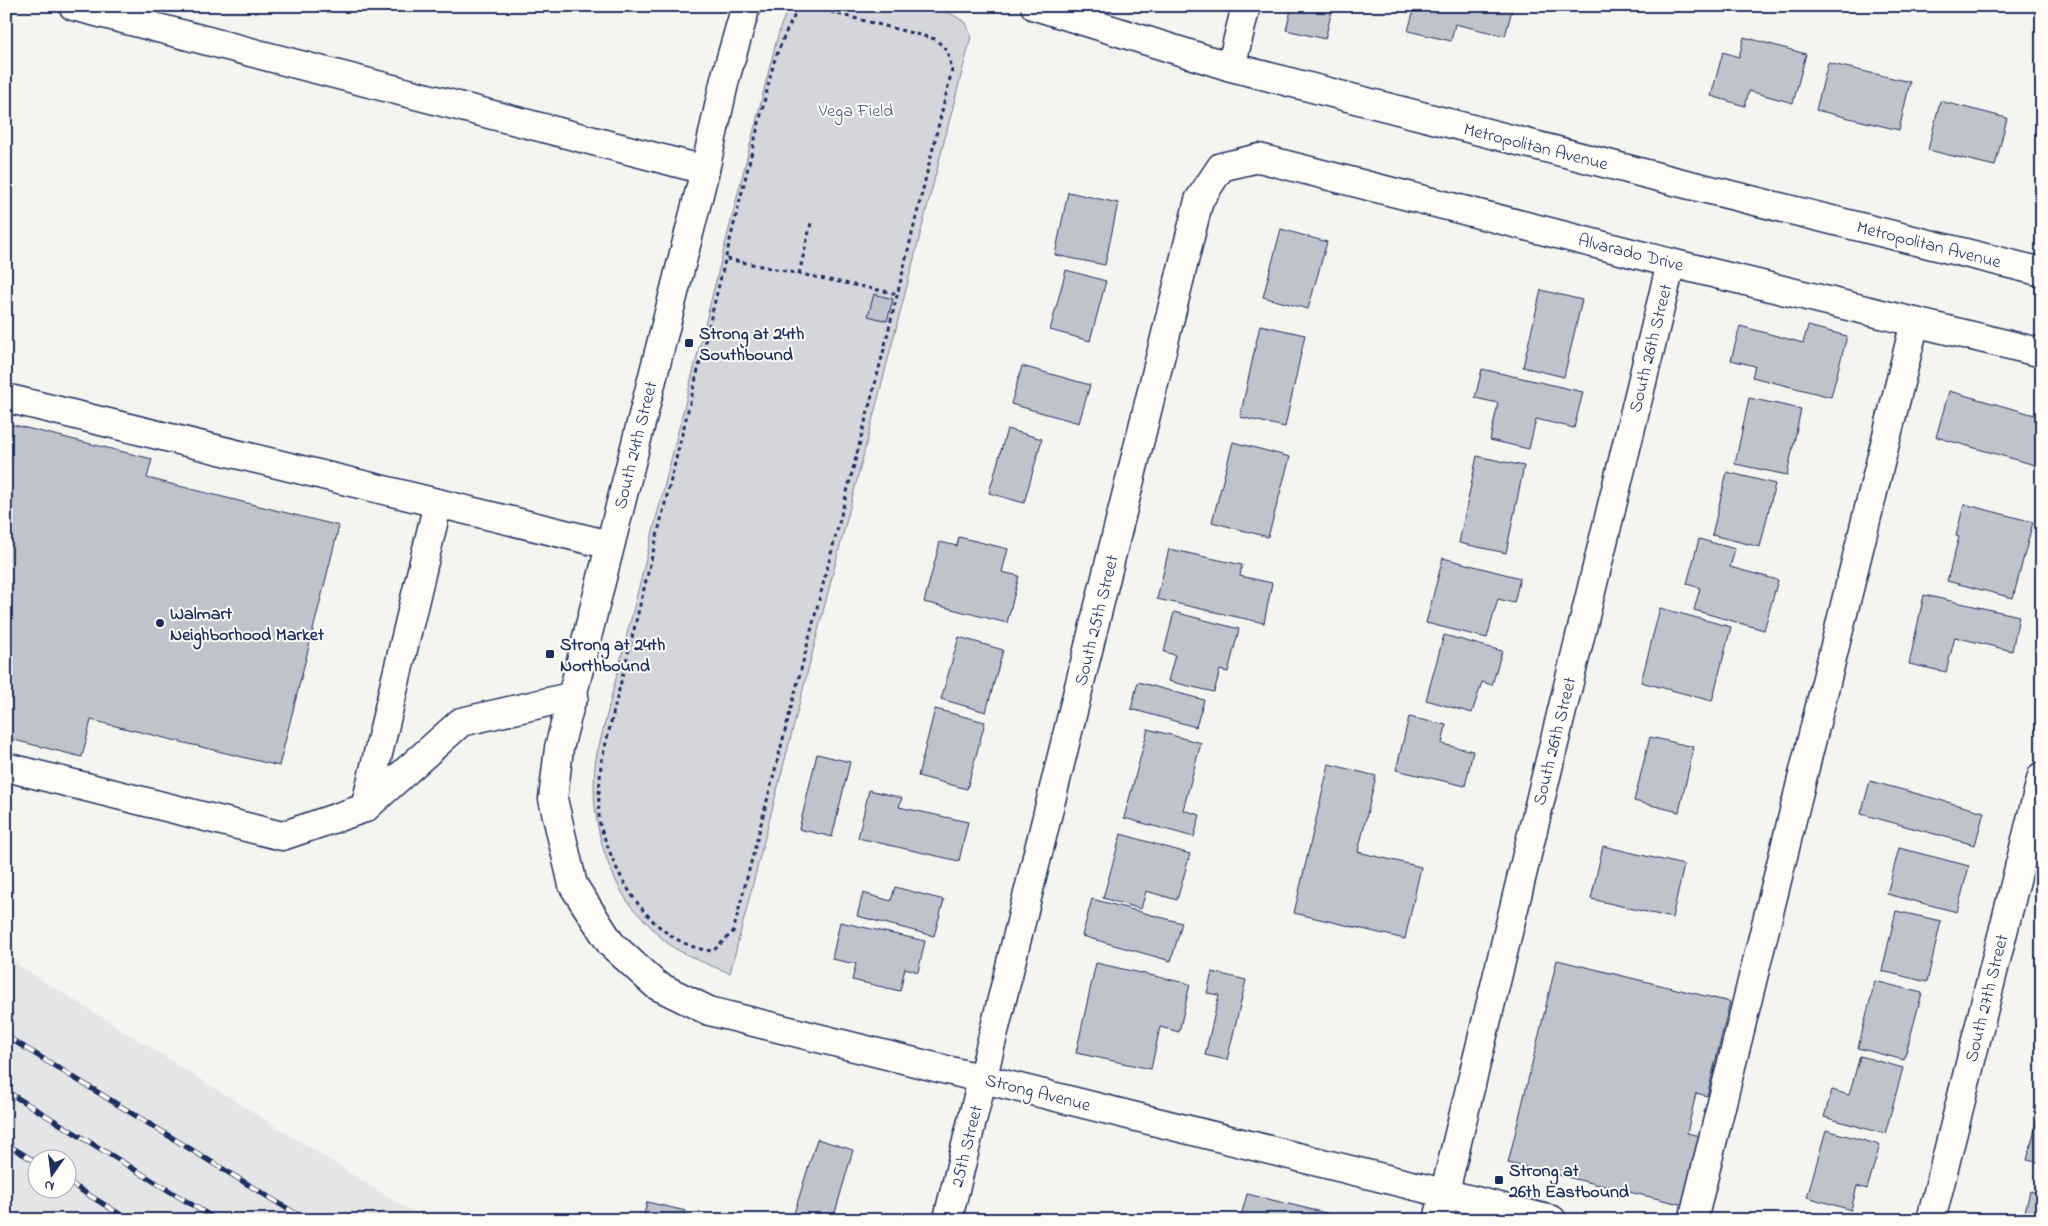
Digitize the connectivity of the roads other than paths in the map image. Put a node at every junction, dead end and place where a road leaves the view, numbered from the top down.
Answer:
1 (72, 6) edge
2 (746, 6) edge
3 (1035, 6) edge
4 (1246, 6) edge
5 (1231, 67) junction
6 (1221, 167) joint
7 (705, 170) junction
8 (1671, 262) junction
9 (2042, 272) edge
10 (1915, 322) junction
11 (2042, 353) edge
12 (6, 398) edge
13 (438, 503) junction
14 (610, 545) junction
15 (574, 696) junction
16 (6, 767) edge
17 (2042, 776) edge
18 (365, 808) junction
19 (573, 885) joint
20 (983, 1078) junction
21 (1444, 1193) junction
22 (949, 1214) dead end
23 (1438, 1220) edge
24 (1552, 1220) edge
25 (1693, 1220) edge
26 (1931, 1220) edge

1 - 7 street
2 - 7 street, South 24th Street
3 - 5 street, Metropolitan Avenue
4 - 5 street
5 - 9 street, Metropolitan Avenue
6 - 8 street, Alvarado Drive
6 - 20 street, South 25th Street
7 - 14 street, South 24th Street
8 - 10 street, Alvarado Drive
8 - 21 street, South 26th Street
10 - 11 street, Alvarado Drive
10 - 25 street
12 - 13 street
13 - 14 street
13 - 18 street
14 - 15 street, South 24th Street
15 - 18 street
15 - 19 street, South 24th Street
16 - 18 street
17 - 26 street, South 27th Street
19 - 20 street, Strong Avenue
20 - 21 street, Strong Avenue
20 - 22 street, 25th Street
21 - 23 street, South 26th Street
21 - 24 street, Strong Avenue

